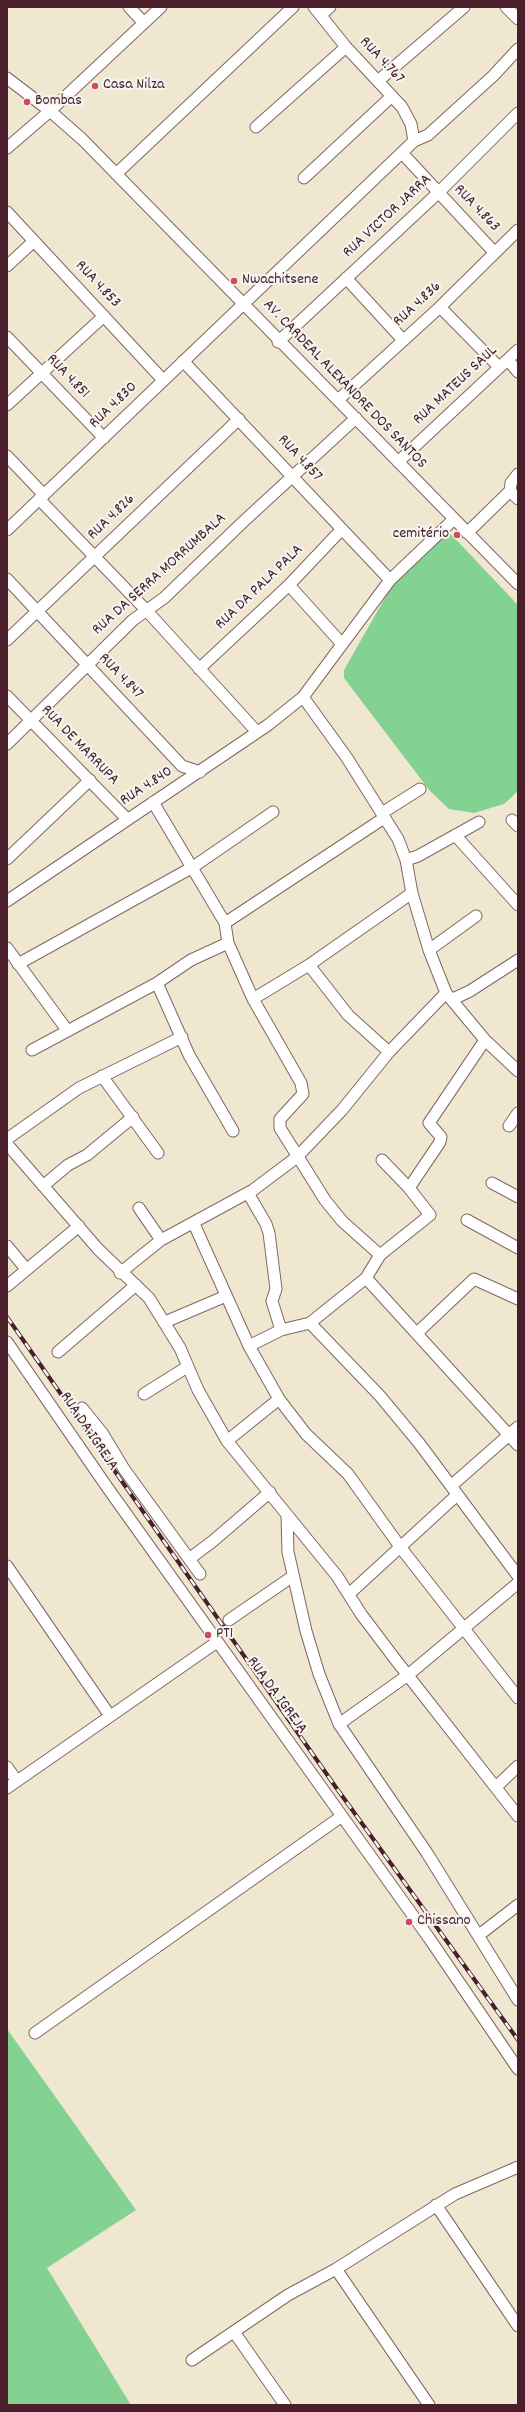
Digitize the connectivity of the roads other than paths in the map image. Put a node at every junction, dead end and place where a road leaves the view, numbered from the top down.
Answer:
1 (129, 7) edge
2 (161, 7) edge
3 (292, 7) edge
4 (330, 7) edge
5 (464, 7) edge
6 (506, 7) edge
7 (317, 11) edge
8 (518, 20) edge
9 (144, 23) junction
10 (346, 47) junction
11 (518, 49) edge
12 (7, 78) edge
13 (378, 81) junction
14 (392, 96) junction
15 (50, 111) junction
16 (518, 113) edge
17 (256, 127) dead end
18 (414, 141) junction
19 (7, 148) edge
20 (402, 153) junction
21 (116, 174) junction
22 (304, 178) dead end
23 (438, 193) junction
24 (7, 212) edge
25 (517, 232) edge
26 (34, 241) junction
27 (494, 252) junction
28 (7, 266) edge
29 (346, 278) junction
30 (242, 304) junction
31 (440, 307) junction
32 (104, 316) junction
33 (7, 337) edge
34 (403, 340) junction
35 (278, 342) junction
36 (518, 350) edge
37 (184, 360) junction
38 (508, 360) junction
39 (499, 367) junction
40 (518, 372) edge
41 (42, 374) junction
42 (163, 380) junction
43 (338, 400) junction
44 (7, 405) edge
45 (356, 418) junction
46 (239, 419) junction
47 (104, 438) junction
48 (7, 456) edge
49 (398, 462) junction
50 (518, 474) edge
51 (292, 476) junction
52 (510, 490) junction
53 (42, 497) junction
54 (518, 499) edge
55 (454, 519) junction
56 (342, 529) junction
57 (7, 530) edge
58 (468, 533) junction
59 (94, 556) junction
60 (7, 579) edge
61 (390, 580) junction
62 (518, 584) edge
63 (289, 585) junction
64 (147, 610) junction
65 (38, 612) junction
66 (7, 640) edge
67 (342, 644) junction
68 (86, 665) junction
69 (199, 669) junction
70 (7, 696) edge
71 (303, 697) junction
72 (30, 719) junction
73 (257, 732) junction
74 (7, 744) edge
75 (182, 766) junction
76 (200, 772) junction
77 (90, 780) junction
78 (179, 785) junction
79 (420, 789) dead end
80 (153, 802) junction
81 (273, 812) dead end
82 (383, 815) junction
83 (127, 819) junction
84 (479, 822) dead end
85 (456, 836) junction
86 (7, 859) edge
87 (406, 860) junction
88 (193, 867) junction
89 (412, 893) junction
90 (7, 901) edge
91 (517, 903) edge
92 (476, 916) dead end
93 (225, 923) junction
94 (228, 943) junction
95 (7, 948) edge
96 (429, 950) junction
97 (518, 960) edge
98 (18, 964) junction
99 (309, 965) junction
100 (157, 982) junction
101 (449, 996) junction
102 (253, 999) junction
103 (67, 1030) junction
104 (182, 1037) junction
105 (485, 1040) junction
106 (32, 1050) dead end
107 (389, 1052) junction
108 (518, 1071) edge
109 (102, 1076) junction
110 (518, 1113) edge
111 (133, 1117) junction
112 (509, 1126) dead end
113 (233, 1131) dead end
114 (7, 1139) edge
115 (7, 1144) edge
116 (158, 1153) dead end
117 (297, 1157) junction
118 (382, 1160) dead end
119 (492, 1183) dead end
120 (43, 1186) junction
121 (409, 1188) junction
122 (248, 1194) junction
123 (518, 1197) edge
124 (139, 1208) dead end
125 (467, 1220) dead end
126 (194, 1224) junction
127 (79, 1226) junction
128 (161, 1240) junction
129 (7, 1246) edge
130 (518, 1248) edge
131 (380, 1255) junction
132 (26, 1269) junction
133 (120, 1273) junction
134 (366, 1278) junction
135 (136, 1285) junction
136 (7, 1286) edge
137 (226, 1296) junction
138 (518, 1299) edge
139 (165, 1322) junction
140 (310, 1323) junction
141 (281, 1330) junction
142 (417, 1333) junction
143 (7, 1342) edge
144 (249, 1346) junction
145 (58, 1352) dead end
146 (187, 1367) junction
147 (144, 1394) dead end
148 (278, 1399) junction
149 (82, 1408) dead end
150 (514, 1430) edge
151 (227, 1441) junction
152 (518, 1445) edge
153 (454, 1491) junction
154 (270, 1492) junction
155 (287, 1514) junction
156 (401, 1548) junction
157 (189, 1559) junction
158 (7, 1566) edge
159 (200, 1574) dead end
160 (293, 1576) junction
161 (518, 1576) edge
162 (518, 1583) edge
163 (349, 1594) junction
164 (229, 1620) dead end
165 (463, 1629) junction
166 (217, 1642) junction
167 (408, 1675) junction
168 (518, 1698) edge
169 (110, 1716) junction
170 (339, 1724) junction
171 (518, 1766) edge
172 (7, 1767) edge
173 (17, 1781) junction
174 (496, 1787) junction
175 (7, 1788) edge
176 (342, 1816) junction
177 (518, 1816) edge
178 (518, 1905) edge
179 (479, 1935) junction
180 (518, 2000) edge
181 (35, 2033) dead end
182 (518, 2069) edge
183 (518, 2167) edge
184 (436, 2205) junction
185 (336, 2270) junction
186 (518, 2326) edge
187 (234, 2332) junction
188 (192, 2360) dead end
189 (285, 2405) edge
190 (429, 2405) edge

1 - 9 street
2 - 9 street
3 - 21 street
4 - 7 street
5 - 13 street
6 - 8 street
7 - 10 street, RUA 4.767
9 - 15 street
10 - 13 street, RUA 4.767
10 - 17 street
11 - 18 street, RUA 4.830
12 - 15 street, AV. CARDEAL ALEXANDRE DOS SANTOS
13 - 14 street, RUA 4.767
14 - 18 street, RUA 4.767
14 - 22 street
15 - 19 street
15 - 21 street, AV. CARDEAL ALEXANDRE DOS SANTOS
16 - 23 street, RUA VICTOR JARRA
18 - 20 street, RUA 4.830
20 - 23 street, RUA 4.863
20 - 30 street, RUA 4.830
21 - 30 street, AV. CARDEAL ALEXANDRE DOS SANTOS
23 - 27 street, RUA 4.863
23 - 29 street, RUA VICTOR JARRA
24 - 26 street, RUA 4.853
25 - 27 street, RUA 4.836
26 - 28 street
26 - 32 street, RUA 4.853
27 - 31 street, RUA 4.836
29 - 34 street
29 - 35 street, RUA VICTOR JARRA
30 - 35 street, AV. CARDEAL ALEXANDRE DOS SANTOS
30 - 37 street, RUA 4.830
31 - 34 street, RUA 4.836
31 - 39 street
32 - 41 street
32 - 42 street, RUA 4.853
33 - 41 street, RUA 4.851
34 - 43 street, RUA 4.836
35 - 43 street, AV. CARDEAL ALEXANDRE DOS SANTOS
36 - 38 street, RUA MATEUS SAUL
37 - 42 street, RUA 4.830
37 - 46 street, RUA 4.857
38 - 39 street, RUA MATEUS SAUL
38 - 40 street
39 - 49 street, RUA MATEUS SAUL
41 - 44 street
41 - 47 street, RUA 4.851
42 - 47 street, RUA 4.830
43 - 45 street, AV. CARDEAL ALEXANDRE DOS SANTOS
45 - 49 street, AV. CARDEAL ALEXANDRE DOS SANTOS
45 - 51 street, RUA DA SERRA MORRUMBALA
46 - 51 street, RUA 4.857
46 - 59 street, RUA 4.826
47 - 53 street, RUA 4.830
48 - 53 street
49 - 55 street, AV. CARDEAL ALEXANDRE DOS SANTOS
50 - 52 street
51 - 56 street, RUA 4.857
51 - 64 street, RUA DA SERRA MORRUMBALA
52 - 54 street
52 - 58 street
53 - 57 street, RUA 4.830
53 - 59 street
55 - 58 street, AV. CARDEAL ALEXANDRE DOS SANTOS
55 - 61 street, RUA 4.840
56 - 61 street, RUA 4.857
56 - 63 street, RUA DA PALA PALA
58 - 62 street, AV. CARDEAL ALEXANDRE DOS SANTOS
59 - 64 street
59 - 65 street, RUA 4.826
60 - 65 street, RUA 4.847
61 - 67 street, RUA 4.840
63 - 67 street
63 - 69 street, RUA DA PALA PALA
64 - 68 street, RUA DA SERRA MORRUMBALA
64 - 69 street
65 - 66 street, RUA 4.826
65 - 68 street, RUA 4.847
67 - 71 street, RUA 4.840
68 - 72 street, RUA DA SERRA MORRUMBALA
68 - 75 street, RUA 4.847
69 - 73 street
70 - 72 street, RUA DE MARRUPA
71 - 73 street, RUA 4.840
71 - 82 street
72 - 74 street, RUA DA SERRA MORRUMBALA
72 - 77 street, RUA DE MARRUPA
73 - 76 street, RUA 4.840
75 - 76 street, RUA 4.847
75 - 78 street
76 - 78 street, RUA 4.840
77 - 83 street, RUA DE MARRUPA
77 - 86 street
78 - 80 street, RUA 4.840
79 - 82 street
80 - 83 street, RUA 4.840
80 - 88 street
81 - 88 street
82 - 87 street
82 - 93 street
83 - 90 street, RUA 4.840
84 - 85 street
85 - 87 street
85 - 91 street
87 - 89 street
88 - 93 street
88 - 98 street
89 - 96 street
89 - 99 street
92 - 96 street
93 - 94 street
94 - 100 street
94 - 102 street
95 - 98 street
96 - 101 street
97 - 101 street
98 - 103 street
99 - 102 street
99 - 107 street
100 - 103 street
100 - 104 street
101 - 105 street
101 - 107 street
102 - 117 street
103 - 106 street
104 - 109 street
104 - 113 street
105 - 108 street
105 - 121 street
107 - 117 street
109 - 111 street
109 - 114 street
110 - 112 street
111 - 116 street
111 - 120 street
115 - 120 street
117 - 122 street
117 - 131 street
118 - 121 street
119 - 123 street
120 - 127 street
121 - 131 street
122 - 126 street
122 - 141 street
124 - 128 street
125 - 130 street
126 - 128 street
126 - 137 street
127 - 132 street
127 - 133 street
128 - 133 street
129 - 132 street
131 - 134 street
132 - 136 street
133 - 135 street
134 - 140 street
134 - 142 street
135 - 139 street
135 - 145 street
137 - 139 street
137 - 144 street
138 - 142 street
139 - 146 street
140 - 141 street
140 - 153 street
141 - 144 street
142 - 150 street
143 - 166 street, RUA DA IGREJA
144 - 148 street
146 - 147 street
146 - 151 street
148 - 151 street
148 - 156 street
149 - 157 street
150 - 152 street
150 - 153 street
151 - 154 street
153 - 156 street
153 - 161 street
154 - 155 street
154 - 157 street
155 - 160 street
155 - 163 street
156 - 163 street
156 - 165 street
157 - 159 street
158 - 169 street
160 - 164 street
160 - 170 street
162 - 165 street
163 - 167 street
165 - 167 street
165 - 168 street
166 - 169 street
166 - 176 street, RUA DA IGREJA
167 - 170 street
167 - 174 street
169 - 173 street
170 - 179 street
171 - 174 street
172 - 173 street
173 - 175 street
174 - 177 street
176 - 181 street
176 - 182 street, RUA DA IGREJA
178 - 179 street
179 - 180 street
183 - 184 street
184 - 185 street
184 - 186 street
185 - 187 street
185 - 190 street
187 - 188 street
187 - 189 street

